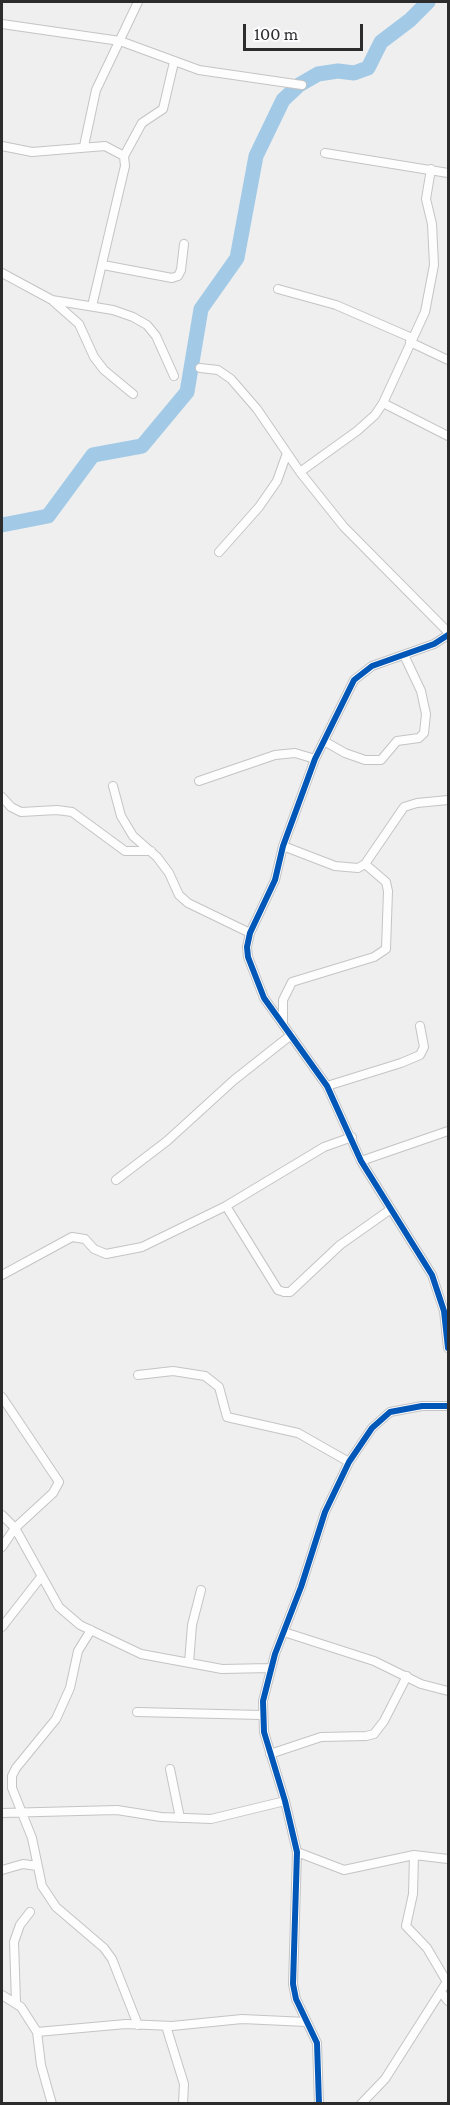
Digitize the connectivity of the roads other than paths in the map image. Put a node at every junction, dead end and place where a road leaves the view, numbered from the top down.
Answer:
1 (138, 2) edge
2 (2, 24) edge
3 (120, 41) junction
4 (174, 62) junction
5 (302, 85) dead end
6 (2, 146) edge
7 (84, 146) junction
8 (325, 153) dead end
9 (124, 156) junction
10 (431, 169) junction
11 (448, 173) edge
12 (184, 243) dead end
13 (103, 265) junction
14 (2, 273) edge
15 (278, 289) dead end
16 (52, 300) junction
17 (92, 306) junction
18 (411, 340) junction
19 (448, 360) edge
20 (200, 368) dead end
21 (174, 376) dead end
22 (134, 394) dead end
23 (383, 403) junction
24 (448, 436) edge
25 (287, 453) junction
26 (300, 472) junction
27 (219, 552) dead end
28 (448, 636) edge
29 (404, 655) junction
30 (324, 741) junction
31 (315, 759) junction
32 (199, 781) dead end
33 (113, 786) dead end
34 (2, 797) edge
35 (448, 800) edge
36 (283, 846) junction
37 (151, 851) junction
38 (365, 864) junction
39 (250, 933) junction
40 (283, 1025) junction
41 (420, 1026) dead end
42 (291, 1035) junction
43 (327, 1086) junction
44 (448, 1131) edge
45 (352, 1137) junction
46 (361, 1161) junction
47 (116, 1180) dead end
48 (226, 1206) junction
49 (391, 1209) junction
50 (2, 1275) edge
51 (446, 1310) edge
52 (448, 1348) edge
53 (138, 1375) dead end
54 (2, 1397) edge
55 (448, 1406) edge
56 (349, 1462) junction
57 (2, 1515) edge
58 (15, 1528) junction
59 (2, 1547) edge
60 (41, 1577) junction
61 (201, 1590) dead end
62 (2, 1627) edge
63 (91, 1630) junction
64 (284, 1632) junction
65 (189, 1663) junction
66 (270, 1668) junction
67 (407, 1676) junction
68 (448, 1690) edge
69 (137, 1712) dead end
70 (261, 1715) junction
71 (270, 1754) junction
72 (170, 1769) dead end
73 (285, 1801) junction
74 (2, 1813) edge
75 (22, 1813) junction
76 (180, 1818) junction
77 (297, 1852) junction
78 (414, 1855) junction
79 (448, 1859) edge
80 (37, 1866) junction
81 (2, 1870) edge
82 (30, 1912) dead end
83 (448, 1981) edge
84 (441, 1992) junction
85 (2, 1995) edge
86 (448, 2001) edge
87 (16, 2002) junction
88 (307, 2022) junction
89 (138, 2025) junction
90 (166, 2026) junction
91 (37, 2032) junction
92 (52, 2103) edge
93 (183, 2103) edge
94 (319, 2103) edge
95 (361, 2103) edge

1 - 3 street
2 - 3 street
3 - 4 street
3 - 7 street
4 - 5 street
4 - 9 street
6 - 7 street
7 - 9 street
8 - 10 street
9 - 13 street
10 - 11 street
10 - 18 street
12 - 13 street
13 - 17 street
14 - 16 street
15 - 18 street
16 - 17 street
16 - 22 street
17 - 21 street
18 - 19 street
18 - 23 street
20 - 25 street
23 - 24 street
23 - 26 street
25 - 26 street
25 - 27 street
26 - 28 street
28 - 29 street
29 - 30 street
29 - 30 street
30 - 31 street
31 - 32 street
31 - 36 street
33 - 37 street
34 - 37 street
35 - 38 street
36 - 38 street
36 - 39 street
37 - 39 street
38 - 40 street
39 - 40 street
40 - 42 street
41 - 43 street
42 - 43 street
42 - 47 street
43 - 45 street
44 - 46 street
45 - 46 street
45 - 48 street
46 - 49 street
48 - 49 street
48 - 50 street
49 - 51 street
51 - 52 street
53 - 56 street
54 - 58 street
55 - 56 street
56 - 64 street
57 - 58 street
58 - 59 street
58 - 60 street
60 - 62 street
60 - 63 street
61 - 65 street
63 - 65 street
63 - 75 street
64 - 66 street
64 - 67 street
65 - 66 street
66 - 70 street
67 - 68 street
67 - 71 street
69 - 70 street
70 - 71 street
71 - 73 street
72 - 76 street
73 - 76 street
73 - 77 street
74 - 75 street
75 - 76 street
75 - 80 street
77 - 78 street
77 - 88 street
78 - 79 street
78 - 83 street
80 - 81 street
80 - 89 street
82 - 87 street
83 - 84 street
84 - 86 street
84 - 95 street
85 - 87 street
87 - 91 street
88 - 90 street
88 - 94 street
89 - 90 street
89 - 91 street
90 - 93 street
91 - 92 street

